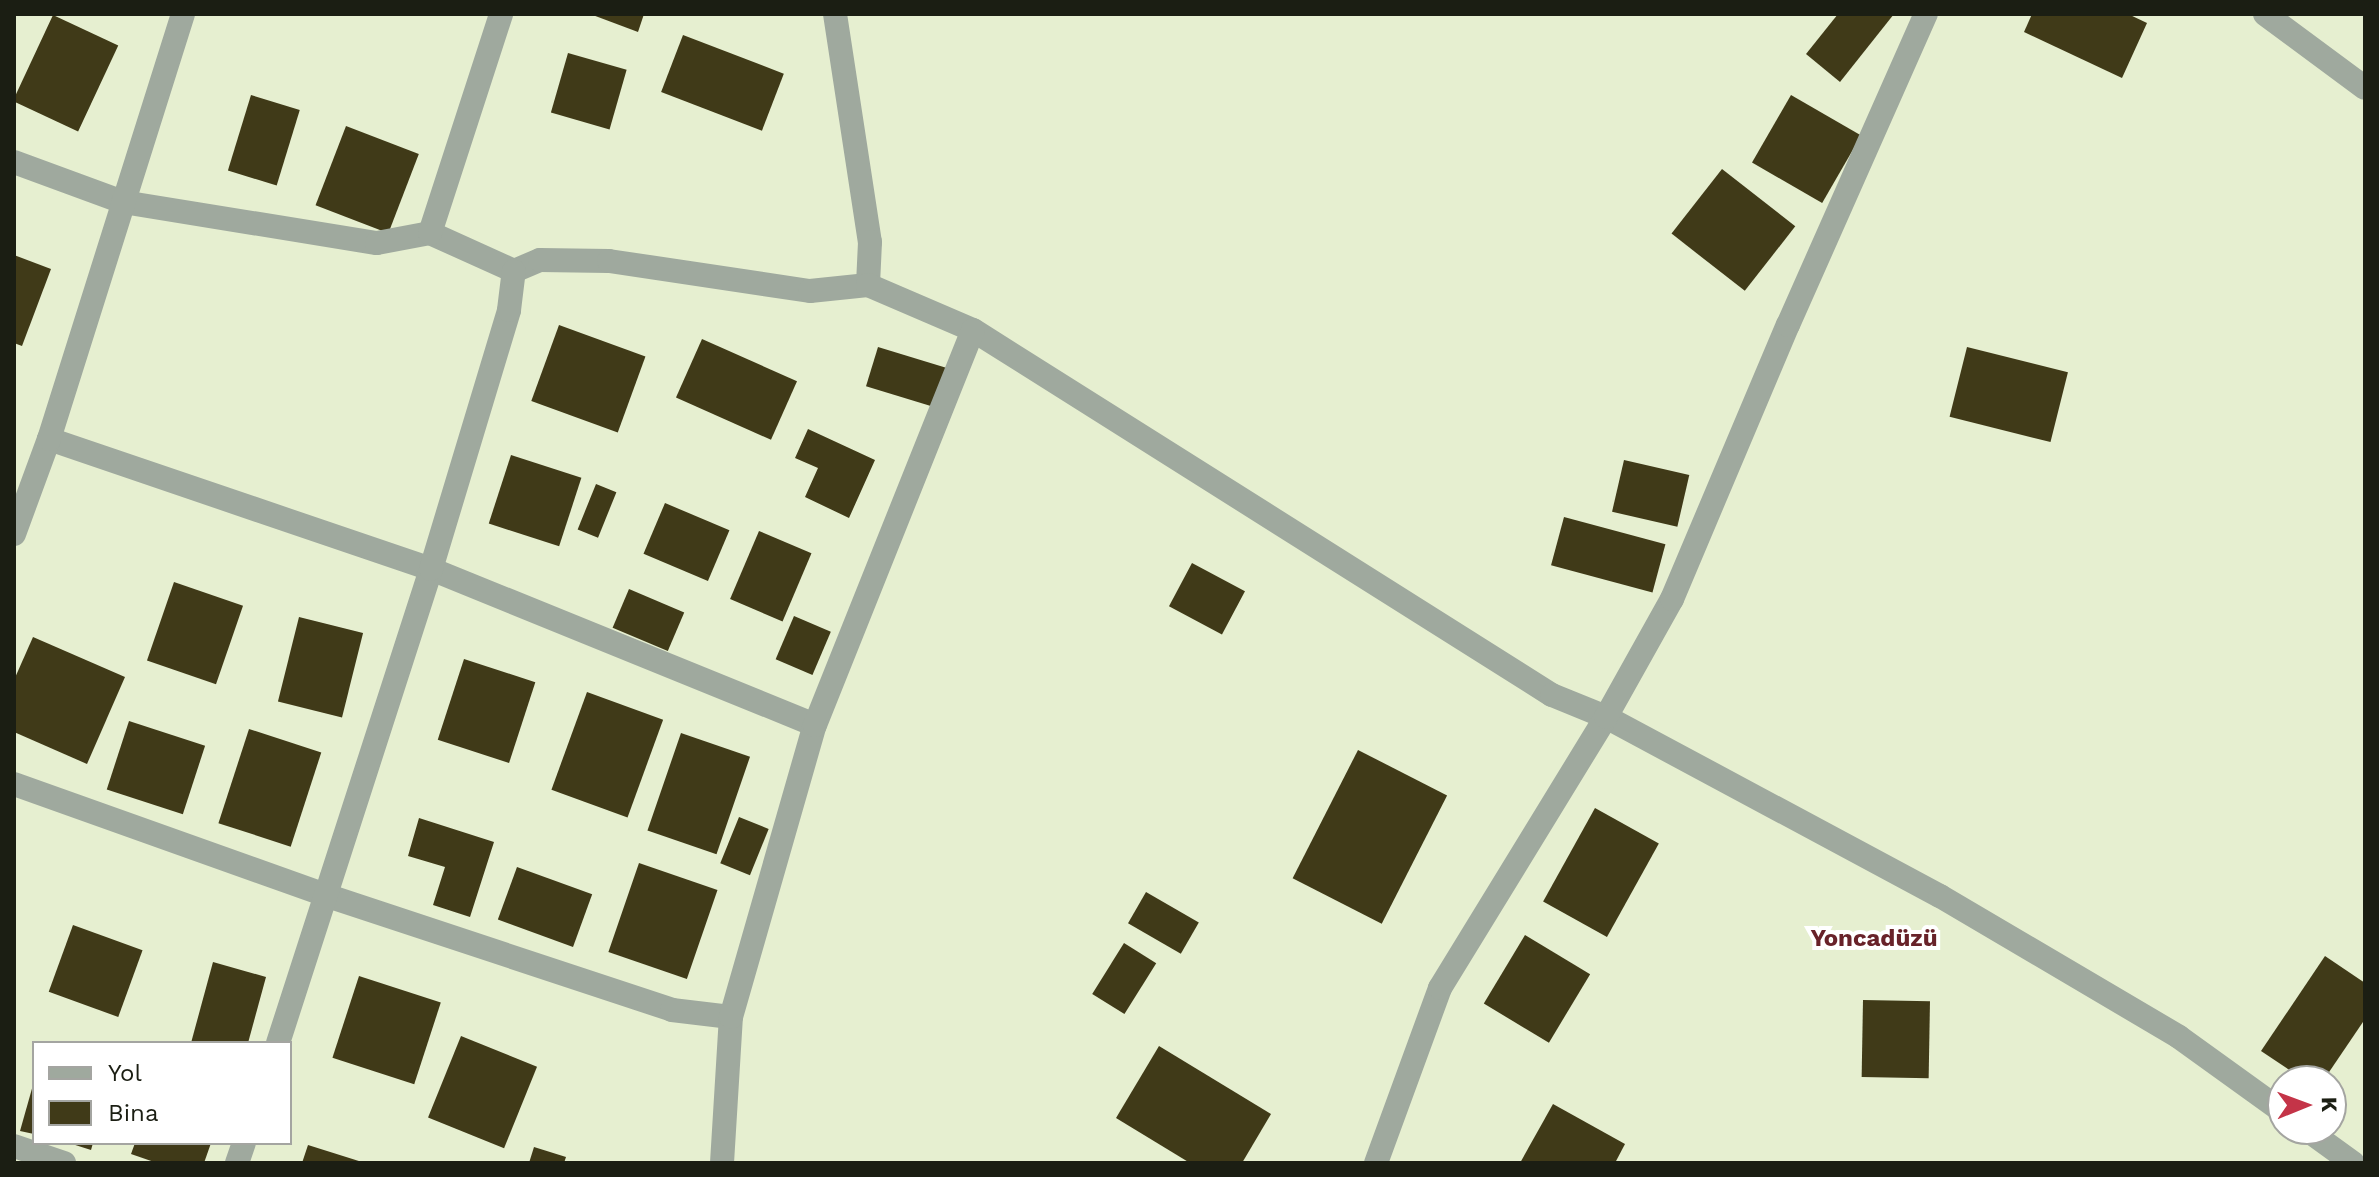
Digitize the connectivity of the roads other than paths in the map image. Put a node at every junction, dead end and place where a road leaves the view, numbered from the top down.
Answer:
1 (183, 14) edge
2 (501, 14) edge
3 (835, 14) edge
4 (1926, 14) edge
5 (2265, 14) edge
6 (2365, 88) edge
7 (14, 162) edge
8 (123, 202) junction
9 (430, 233) junction
10 (514, 271) junction
11 (868, 285) junction
12 (973, 330) junction
13 (49, 439) junction
14 (14, 534) edge
15 (431, 569) junction
16 (1606, 717) junction
17 (815, 725) junction
18 (14, 784) edge
19 (328, 896) junction
20 (731, 1017) junction
21 (279, 1041) edge
22 (2267, 1100) edge
23 (2328, 1145) edge
24 (14, 1146) edge
25 (64, 1163) edge
26 (722, 1163) edge
27 (1376, 1163) edge
28 (2353, 1163) edge

1 - 8 street
2 - 9 street
3 - 11 street
4 - 16 street
5 - 6 street
7 - 8 street
8 - 9 street
8 - 13 street
9 - 10 street
10 - 11 street
10 - 15 street
11 - 12 street
12 - 16 street
12 - 17 street
13 - 14 street
13 - 15 street
15 - 17 street
15 - 19 street
16 - 22 street
16 - 27 street
17 - 20 street
18 - 19 street
19 - 20 street
19 - 21 street
20 - 26 street
23 - 28 street
24 - 25 street

